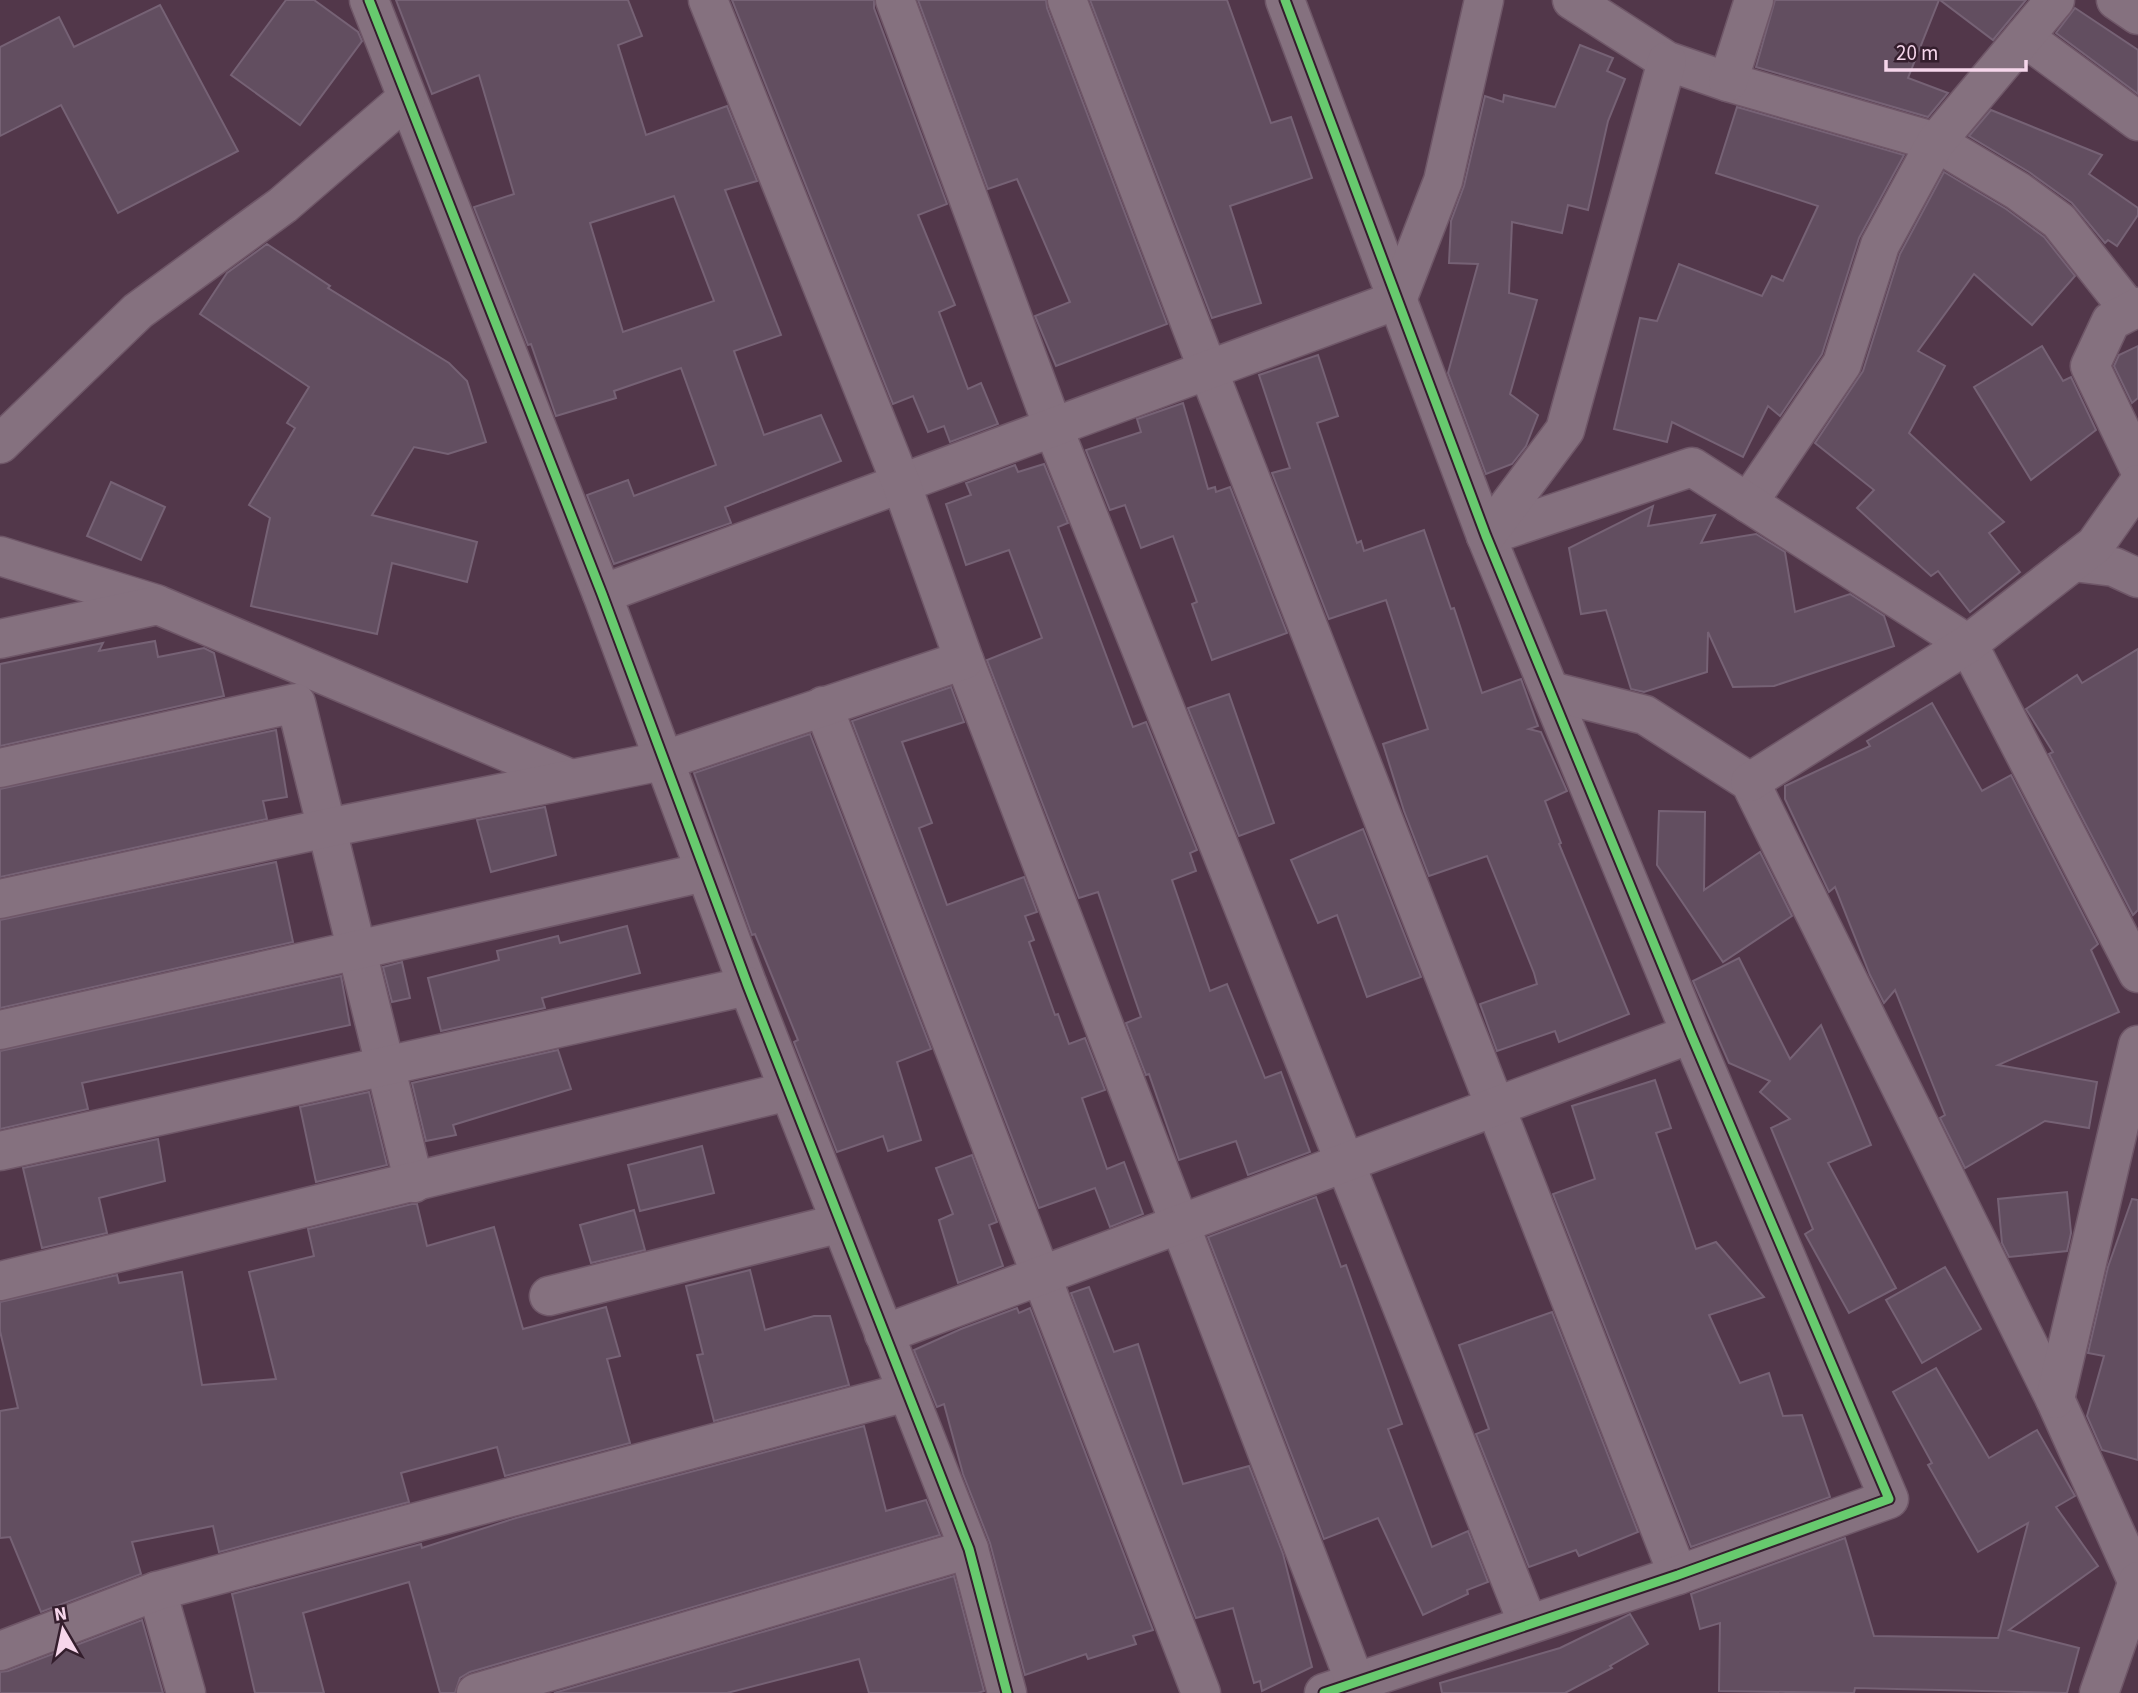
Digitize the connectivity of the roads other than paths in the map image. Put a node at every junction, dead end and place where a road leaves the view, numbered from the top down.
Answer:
1 (369, 0) edge
2 (708, 0) edge
3 (895, 0) edge
4 (1067, 0) edge
5 (1285, 0) edge
6 (1484, 0) edge
7 (1572, 0) edge
8 (1754, 0) edge
9 (2055, 0) edge
10 (2116, 0) edge
11 (2138, 15) edge
12 (2024, 37) junction
13 (1667, 61) junction
14 (1728, 82) junction
15 (406, 99) junction
16 (2138, 121) edge
17 (1936, 142) junction
18 (1397, 300) junction
19 (2134, 309) edge
20 (1208, 370) junction
21 (1053, 427) junction
22 (0, 444) edge
23 (2138, 466) edge
24 (901, 483) junction
25 (2138, 484) edge
26 (1748, 503) junction
27 (1486, 536) junction
28 (0, 556) edge
29 (2073, 562) junction
30 (2138, 579) edge
31 (602, 594) junction
32 (158, 605) junction
33 (0, 639) edge
34 (1968, 644) junction
35 (964, 660) junction
36 (1550, 691) junction
37 (823, 706) junction
38 (662, 761) junction
39 (0, 768) edge
40 (571, 779) junction
41 (1750, 782) junction
42 (327, 828) junction
43 (705, 872) junction
44 (0, 899) edge
45 (357, 950) junction
46 (2138, 973) edge
47 (748, 986) junction
48 (0, 1030) edge
49 (1691, 1034) junction
50 (2138, 1045) edge
51 (386, 1066) junction
52 (789, 1091) junction
53 (1495, 1107) junction
54 (0, 1151) edge
55 (1345, 1162) junction
56 (414, 1183) junction
57 (841, 1223) junction
58 (1180, 1224) junction
59 (1041, 1276) junction
60 (0, 1281) edge
61 (549, 1296) dead end
62 (884, 1334) junction
63 (907, 1392) junction
64 (2055, 1399) junction
65 (969, 1549) junction
66 (1678, 1575) junction
67 (2138, 1582) edge
68 (157, 1591) junction
69 (1528, 1624) junction
70 (0, 1651) edge
71 (1339, 1687) edge
72 (186, 1693) edge
73 (476, 1693) edge
74 (1007, 1693) edge
75 (1201, 1693) edge
76 (2099, 1693) edge

1 - 15 street
2 - 24 street
3 - 21 street
4 - 20 street
5 - 18 street
6 - 18 street
7 - 13 street
8 - 14 street
9 - 12 street
10 - 11 street
12 - 16 street
12 - 17 street
13 - 14 street
13 - 27 street
14 - 17 street
15 - 22 street
15 - 31 street
17 - 19 street
17 - 26 street
18 - 20 street
18 - 27 street
19 - 23 street
20 - 21 street
20 - 53 street
21 - 24 street
21 - 55 street
24 - 31 street
24 - 35 street
25 - 29 street
26 - 27 street
26 - 34 street
27 - 36 street
28 - 32 street
29 - 30 street
29 - 34 street
31 - 38 street
32 - 33 street
32 - 40 street
34 - 41 street
34 - 46 street
35 - 37 street
35 - 58 street
36 - 41 street
36 - 49 street
37 - 38 street
37 - 59 street
38 - 40 street
38 - 43 street
39 - 42 street
40 - 42 street
41 - 64 street
42 - 44 street
42 - 45 street
43 - 45 street
43 - 47 street
45 - 48 street
45 - 51 street
47 - 51 street
47 - 52 street
49 - 53 street
49 - 66 street
50 - 64 street
51 - 54 street
51 - 56 street
52 - 56 street
52 - 57 street
53 - 55 street
53 - 66 street
55 - 58 street
55 - 69 street
56 - 60 street
57 - 61 street
57 - 62 street
58 - 59 street
58 - 71 street
59 - 62 street
59 - 75 street
62 - 63 street
63 - 65 street
63 - 68 street
64 - 67 street
65 - 73 street
65 - 74 street
66 - 69 street
67 - 76 street
68 - 70 street
68 - 72 street
69 - 71 street

